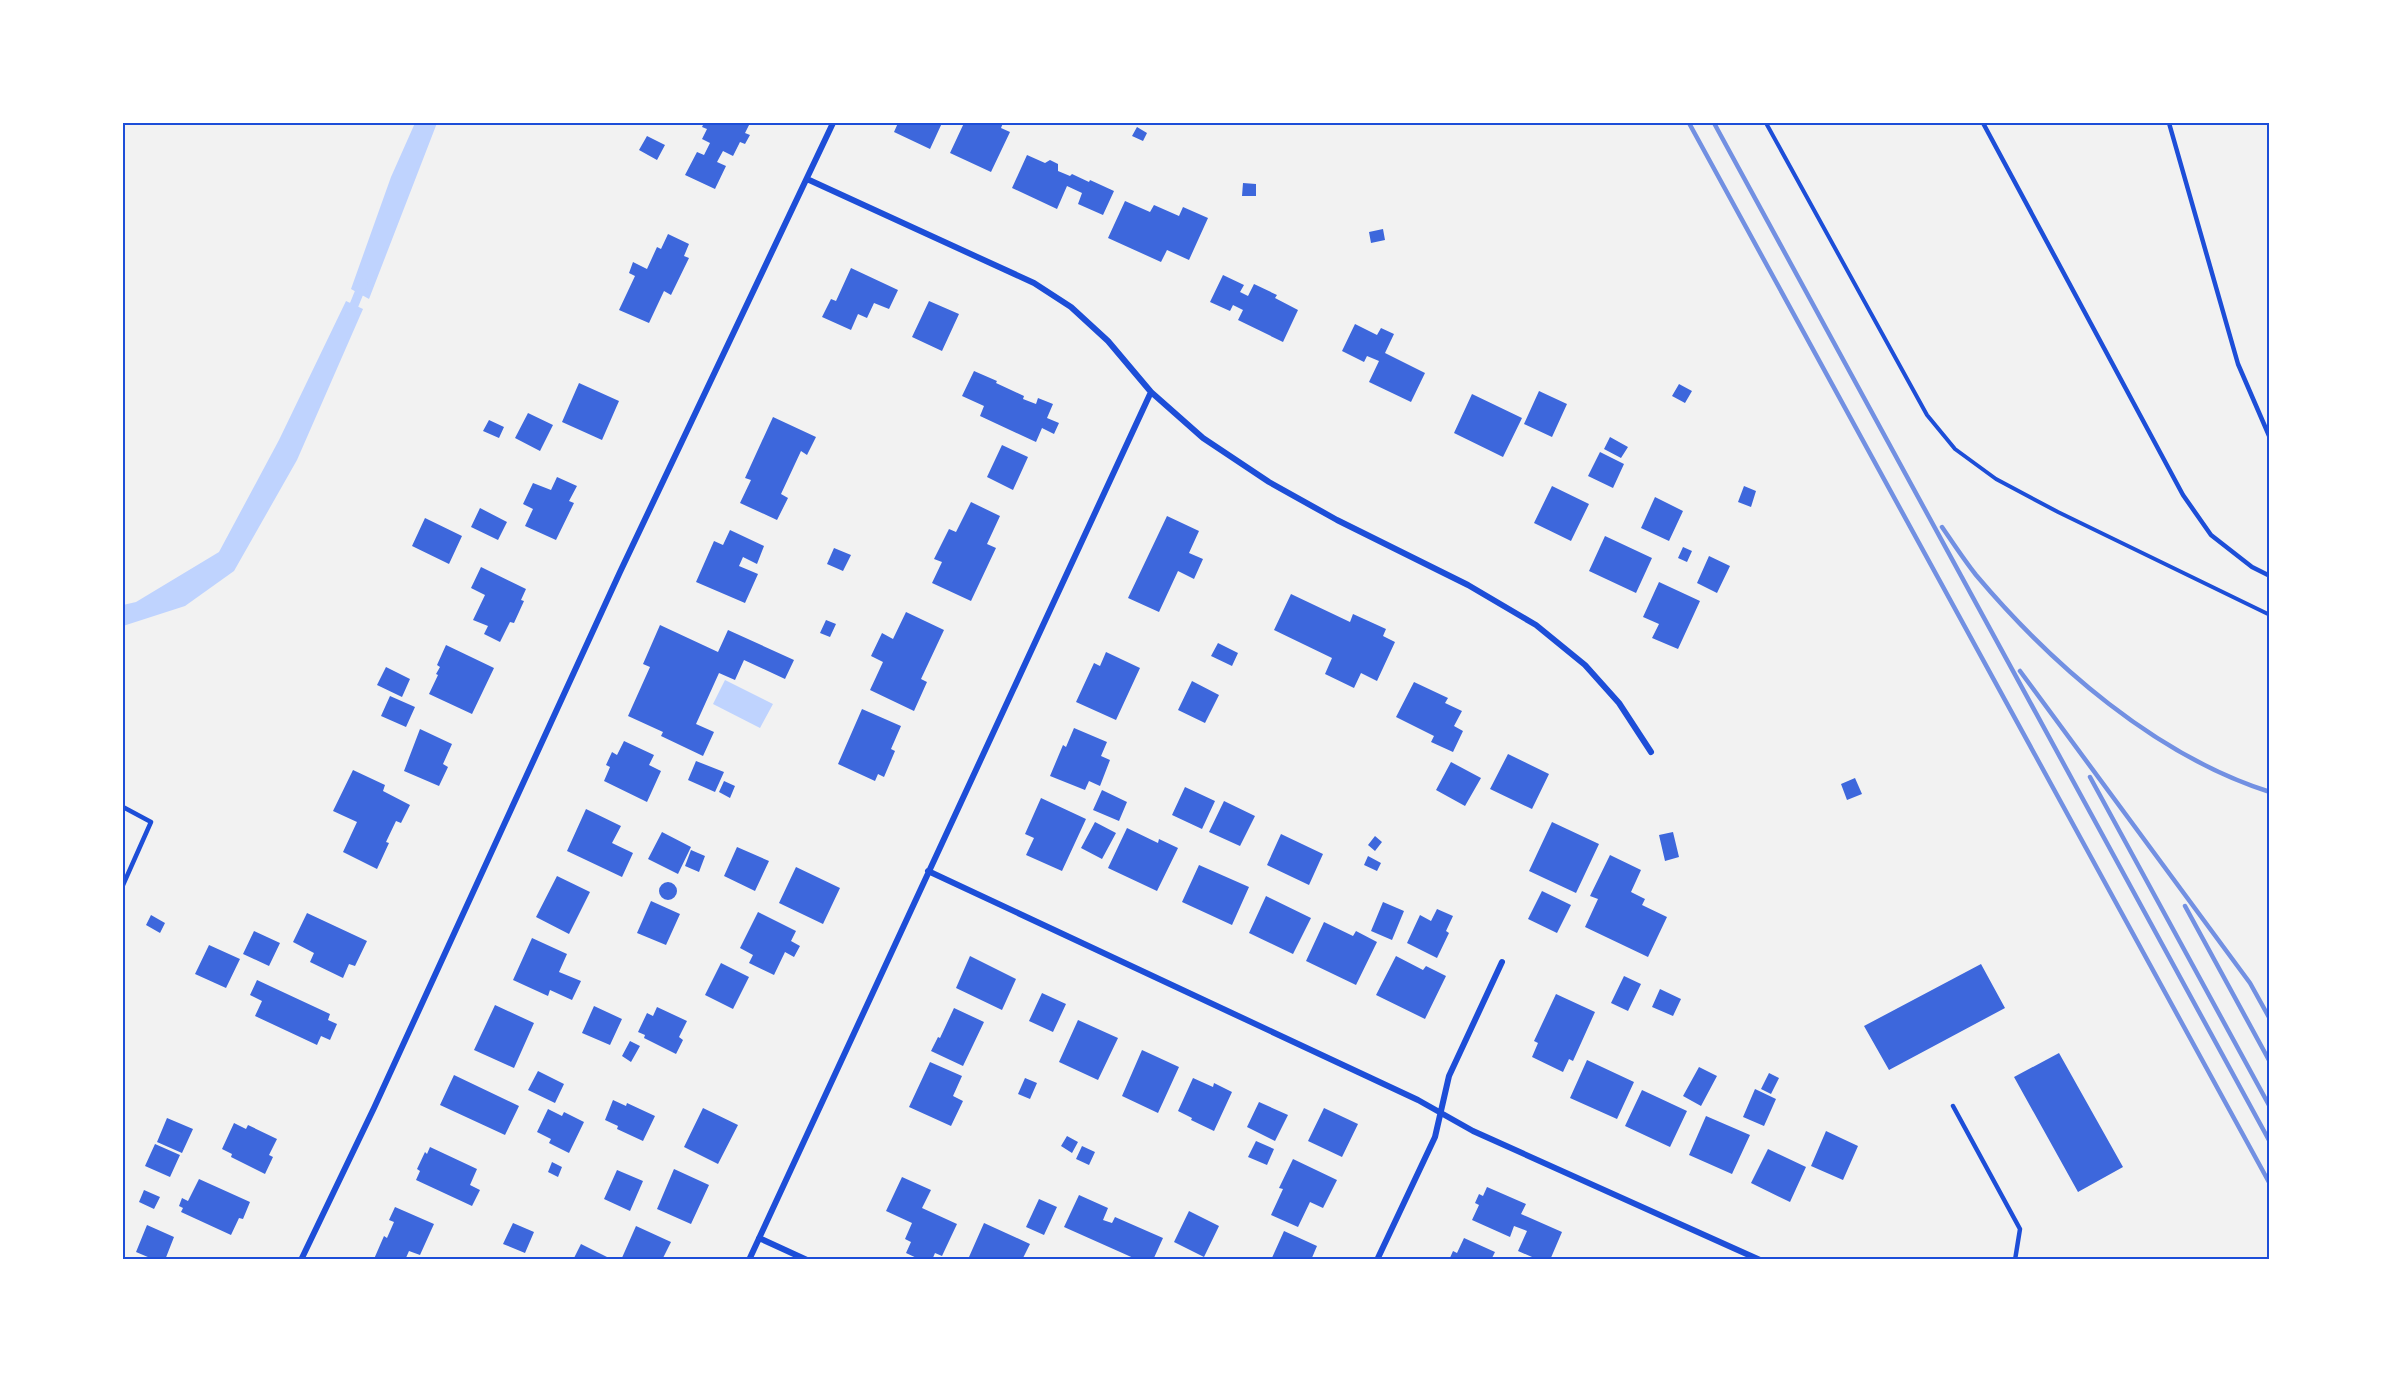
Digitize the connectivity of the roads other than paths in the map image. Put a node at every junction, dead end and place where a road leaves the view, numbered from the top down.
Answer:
1 (833, 123) edge
2 (1983, 123) edge
3 (2169, 123) edge
4 (807, 179) junction
5 (1151, 392) junction
6 (2270, 438) edge
7 (2270, 576) edge
8 (1651, 752) dead end
9 (123, 807) edge
10 (928, 871) junction
11 (123, 885) edge
12 (1502, 962) dead end
13 (1953, 1106) dead end
14 (1440, 1112) junction
15 (759, 1238) junction
16 (302, 1260) edge
17 (748, 1260) edge
18 (807, 1260) edge
19 (1377, 1260) edge
20 (1760, 1260) edge
21 (2015, 1260) edge

1 - 4 street
2 - 7 lane
3 - 6 lane
4 - 5 street
4 - 16 street
5 - 8 street
5 - 10 street
9 - 11 lane
10 - 14 street
10 - 15 street
12 - 14 street
13 - 21 lane
14 - 19 street
14 - 20 street
15 - 17 street
15 - 18 street

